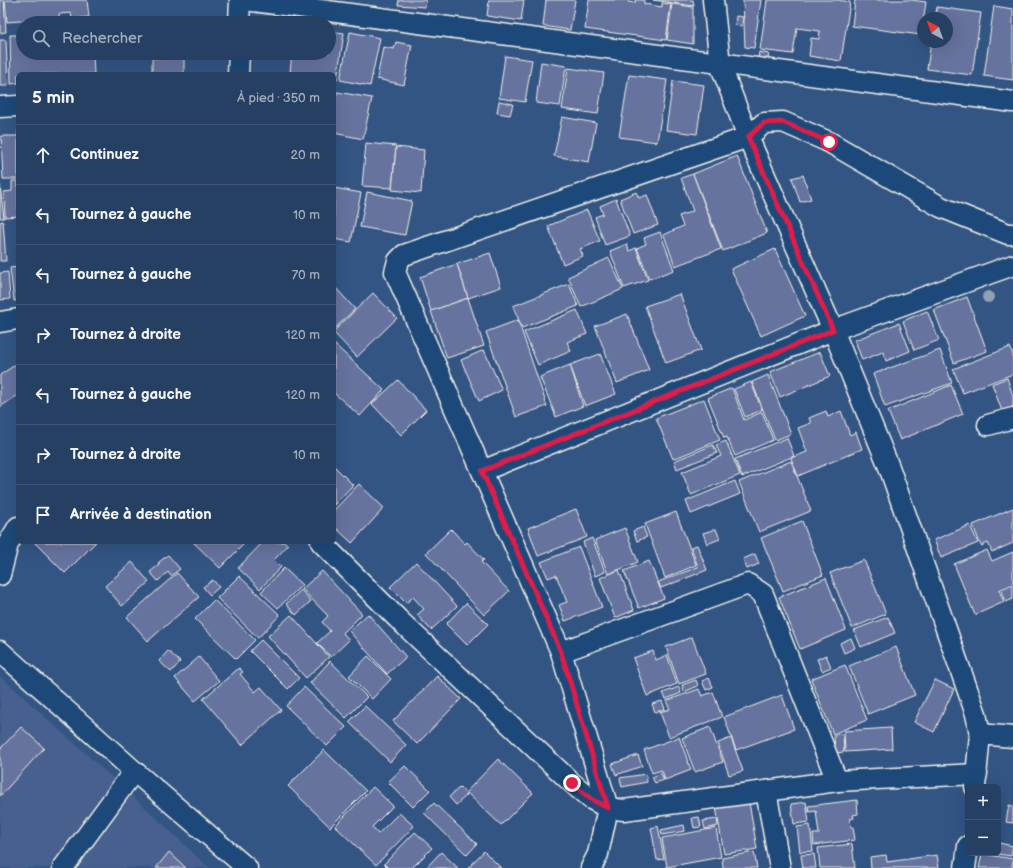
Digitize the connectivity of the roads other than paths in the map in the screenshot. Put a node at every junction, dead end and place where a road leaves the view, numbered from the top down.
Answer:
1 (240, 0) edge
2 (245, 0) edge
3 (713, 0) edge
4 (239, 16) edge
5 (239, 60) edge
6 (720, 64) junction
7 (238, 72) edge
8 (1013, 102) edge
9 (16, 106) edge
10 (0, 107) edge
11 (748, 137) junction
12 (1013, 234) edge
13 (1013, 265) edge
14 (16, 319) edge
15 (0, 322) edge
16 (833, 330) junction
17 (1013, 418) edge
18 (988, 425) dead end
19 (482, 471) junction
20 (16, 530) edge
21 (323, 544) edge
22 (0, 575) edge
23 (0, 651) edge
24 (561, 652) junction
25 (980, 734) junction
26 (1013, 737) edge
27 (134, 772) junction
28 (976, 780) edge
29 (837, 781) junction
30 (766, 792) junction
31 (608, 808) junction
32 (967, 856) edge
33 (63, 868) edge
34 (247, 868) edge
35 (591, 868) edge
36 (780, 868) edge
37 (965, 868) edge

1 - 4 street
2 - 6 street
3 - 6 street
5 - 7 street
6 - 8 street
6 - 11 street
9 - 10 street
11 - 12 street
11 - 16 street
11 - 19 street
13 - 16 street
14 - 15 street
16 - 19 street
16 - 25 street
17 - 18 street
19 - 24 street
20 - 22 street
21 - 31 street
23 - 27 street
24 - 29 street
24 - 31 street
25 - 26 street
25 - 28 street
27 - 33 street
27 - 34 street
28 - 29 street
29 - 30 street
30 - 31 street
30 - 36 street
31 - 35 street
32 - 37 street

